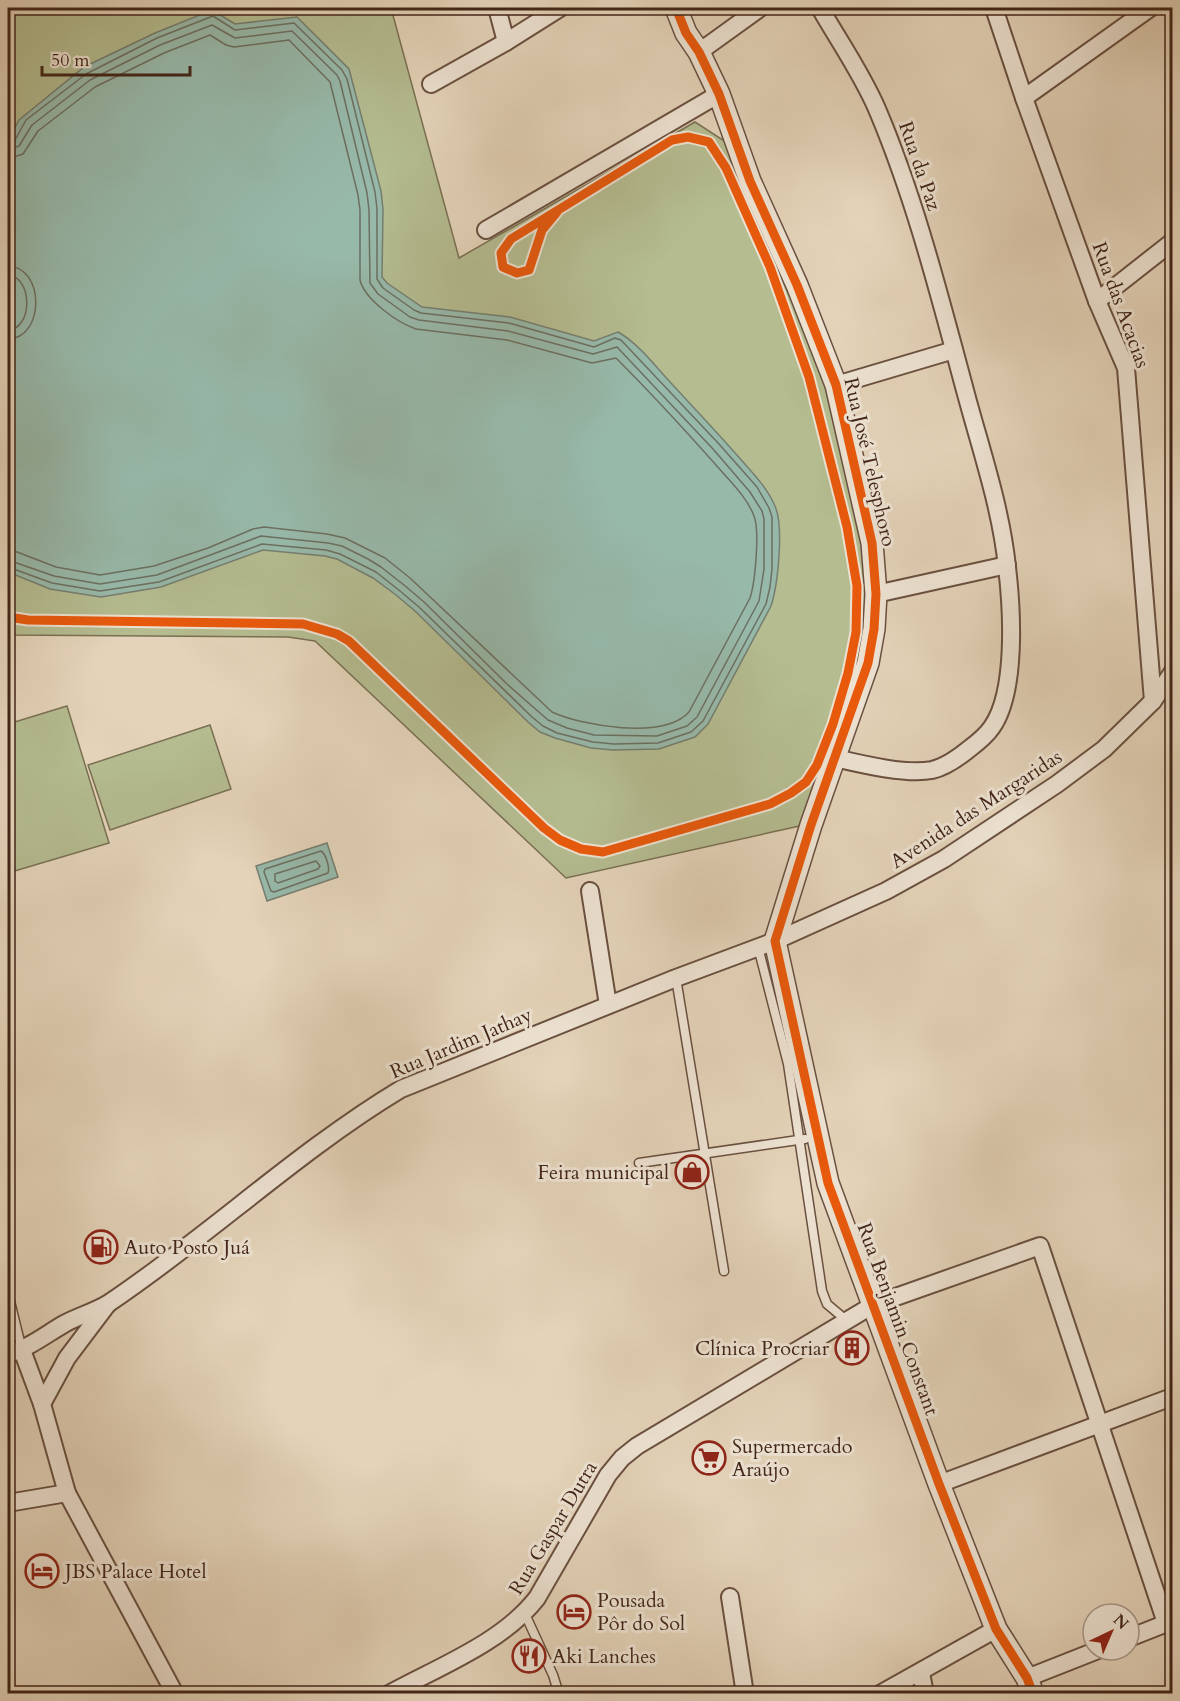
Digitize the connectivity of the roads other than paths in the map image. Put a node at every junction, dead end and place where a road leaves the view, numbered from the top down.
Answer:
1 (497, 8) edge
2 (560, 8) edge
3 (676, 8) edge
4 (760, 8) edge
5 (820, 8) edge
6 (994, 8) edge
7 (1150, 8) edge
8 (506, 42) junction
9 (699, 52) junction
10 (431, 84) dead end
11 (719, 94) junction
12 (1024, 98) junction
13 (486, 230) dead end
14 (1173, 242) edge
15 (1097, 301) junction
16 (954, 350) junction
17 (836, 385) junction
18 (1007, 565) junction
19 (876, 594) junction
20 (1173, 673) edge
21 (1154, 700) junction
22 (835, 758) junction
23 (590, 891) dead end
24 (766, 944) junction
25 (676, 978) junction
26 (608, 1005) junction
27 (809, 1139) junction
28 (704, 1155) junction
29 (639, 1163) dead end
30 (724, 1271) dead end
31 (8, 1293) edge
32 (107, 1304) junction
33 (873, 1305) junction
34 (846, 1320) junction
35 (15, 1352) edge
36 (1173, 1397) edge
37 (42, 1404) junction
38 (1098, 1424) junction
39 (939, 1484) junction
40 (67, 1493) junction
41 (8, 1503) edge
42 (730, 1597) dead end
43 (525, 1614) junction
44 (1169, 1622) edge
45 (996, 1629) junction
46 (1141, 1633) edge
47 (1081, 1659) edge
48 (921, 1672) junction
49 (1030, 1686) edge
50 (175, 1694) edge
51 (389, 1694) edge
52 (559, 1694) edge
53 (745, 1694) edge
54 (880, 1694) edge
55 (925, 1694) edge

1 - 8 street
2 - 8 street
3 - 9 street, Rua José Telesphoro
4 - 9 street
5 - 16 street, Rua da Paz
6 - 12 street, Rua das Acacias
7 - 12 street
8 - 10 street
9 - 11 street, Rua José Telesphoro
11 - 13 street
11 - 17 street, Rua José Telesphoro
12 - 15 street, Rua das Acacias
14 - 15 street
15 - 21 street, Rua das Acacias
16 - 17 street
16 - 18 street, Rua da Paz
17 - 19 street, Rua José Telesphoro
18 - 19 street
18 - 22 street, Rua da Paz
19 - 22 street, Rua José Telesphoro
20 - 21 street, Avenida das Margaridas
21 - 24 street, Avenida das Margaridas
22 - 24 street, Rua José Telesphoro
23 - 26 street
24 - 25 street, Rua Jardim Jathay
24 - 27 street, Rua Benjamin Constant
25 - 26 street, Rua Jardim Jathay
25 - 28 lane
26 - 32 street, Rua Jardim Jathay
27 - 28 lane
27 - 33 street, Rua Benjamin Constant
27 - 34 lane
28 - 29 lane
28 - 30 lane
31 - 35 lane
32 - 35 street, Rua Jardim Jathay
32 - 37 street, Rua Jardim Jathay
33 - 34 street, Rua Gaspar Dutra
33 - 38 street, Rua Gaspar Dutra
33 - 39 street, Rua Benjamin Constant
34 - 43 street, Rua Gaspar Dutra
35 - 37 street
36 - 38 street
37 - 40 street
38 - 39 street
38 - 44 street
39 - 45 street, Rua Benjamin Constant
40 - 41 street
40 - 50 street
42 - 53 street
43 - 51 street, Rua Gaspar Dutra
43 - 52 lane
44 - 46 street
45 - 48 street
45 - 49 street, Rua Benjamin Constant
47 - 49 street
48 - 54 street
48 - 55 street

